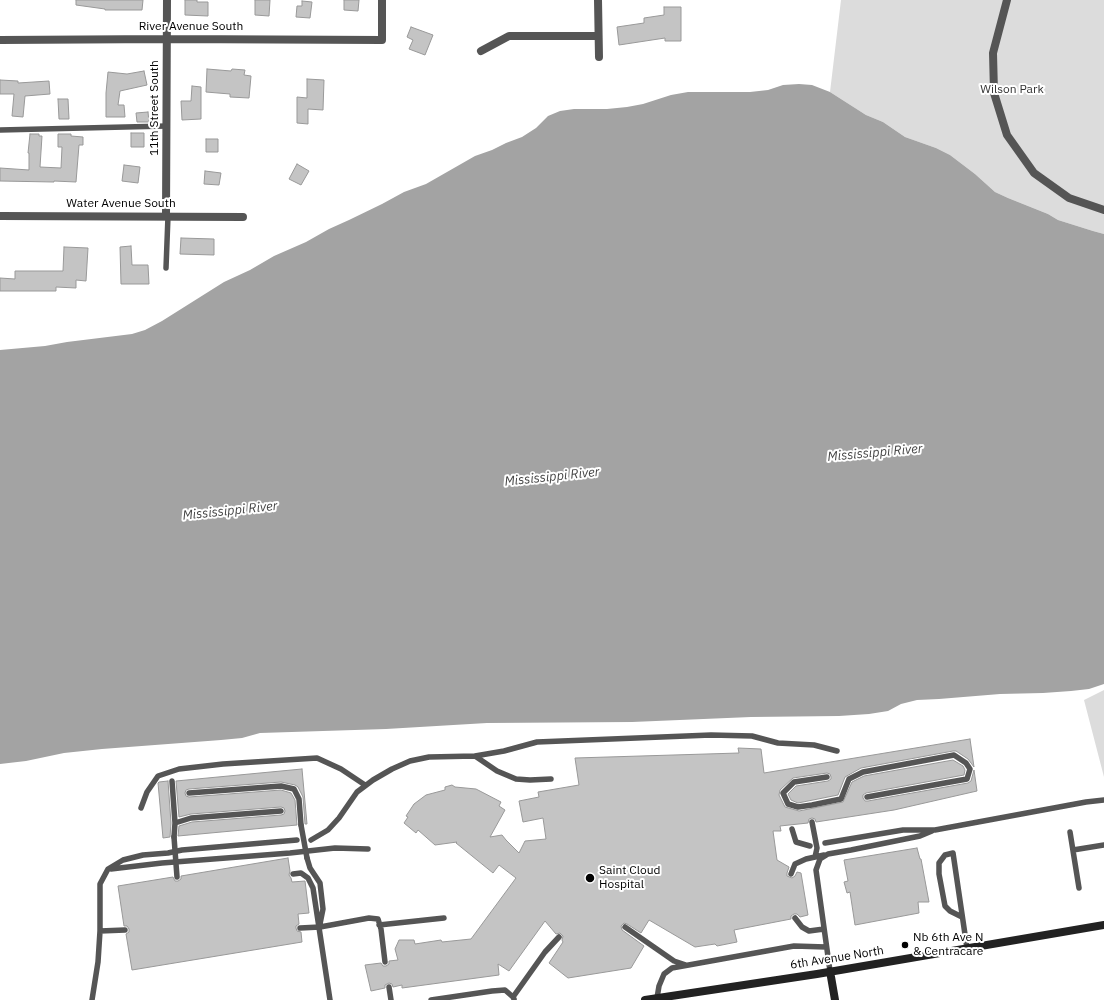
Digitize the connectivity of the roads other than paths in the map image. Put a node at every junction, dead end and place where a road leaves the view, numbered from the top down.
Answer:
1 (167, 0) edge
2 (382, 0) edge
3 (598, 0) edge
4 (1007, 0) edge
5 (598, 36) junction
6 (167, 39) junction
7 (0, 40) edge
8 (481, 50) dead end
9 (598, 57) dead end
10 (167, 126) junction
11 (0, 130) edge
12 (1104, 210) edge
13 (0, 216) edge
14 (167, 216) junction
15 (243, 216) dead end
16 (166, 268) dead end
17 (836, 751) dead end
18 (474, 756) junction
19 (827, 777) dead end
20 (551, 778) dead end
21 (172, 781) dead end
22 (365, 786) junction
23 (189, 793) dead end
24 (867, 797) dead end
25 (1104, 800) edge
26 (142, 808) dead end
27 (281, 811) dead end
28 (812, 822) dead end
29 (175, 823) junction
30 (792, 829) dead end
31 (935, 830) junction
32 (1070, 832) dead end
33 (297, 840) dead end
34 (310, 840) dead end
35 (825, 843) dead end
36 (1104, 845) edge
37 (810, 846) dead end
38 (368, 850) dead end
39 (1073, 850) junction
40 (828, 854) junction
41 (815, 857) junction
42 (108, 869) junction
43 (293, 874) dead end
44 (791, 874) dead end
45 (176, 877) dead end
46 (1079, 888) dead end
47 (962, 917) junction
48 (444, 918) dead end
49 (795, 918) dead end
50 (379, 925) junction
51 (1104, 925) edge
52 (320, 926) junction
53 (625, 927) dead end
54 (300, 928) dead end
55 (824, 929) junction
56 (125, 930) dead end
57 (100, 931) junction
58 (559, 937) dead end
59 (826, 947) junction
60 (967, 948) junction
61 (385, 962) dead end
62 (687, 965) junction
63 (830, 971) junction
64 (390, 987) dead end
65 (514, 999) edge
66 (657, 999) edge
67 (92, 1000) edge
68 (330, 1000) edge
69 (391, 1000) edge
70 (431, 1000) edge
71 (645, 1000) edge
72 (835, 1000) edge

1 - 6 street, 11th Street South
2 - 6 street, River Avenue South
3 - 5 street
4 - 12 street
5 - 8 street
5 - 9 street
6 - 7 street, River Avenue South
6 - 10 street, 11th Street South
10 - 11 lane
10 - 14 street, 11th Street South
13 - 14 street, Water Avenue South
14 - 15 street, Water Avenue South
14 - 16 lane
17 - 18 lane
18 - 20 lane
18 - 22 lane
19 - 24 lane
21 - 29 lane
22 - 26 lane
22 - 34 lane
23 - 52 lane, bridge
25 - 31 lane
27 - 29 lane
28 - 41 lane
29 - 45 lane, bridge
30 - 37 lane
31 - 35 lane
31 - 40 lane
32 - 39 lane
33 - 42 lane
36 - 39 lane
38 - 42 lane
39 - 46 lane
40 - 41 lane
40 - 55 lane
41 - 44 lane
42 - 57 lane
43 - 52 lane
47 - 47 lane
47 - 60 lane
48 - 50 lane
49 - 55 lane
50 - 52 lane
50 - 61 lane
51 - 60 street, 6th Avenue North
52 - 54 lane
52 - 68 lane
53 - 62 lane
55 - 59 lane
56 - 57 lane
57 - 67 lane
58 - 65 lane
59 - 62 lane
59 - 63 lane
60 - 63 street, 6th Avenue North
62 - 66 lane
63 - 66 street, 6th Avenue North
63 - 72 street
64 - 69 lane
65 - 70 lane
66 - 71 street, 6th Avenue North

